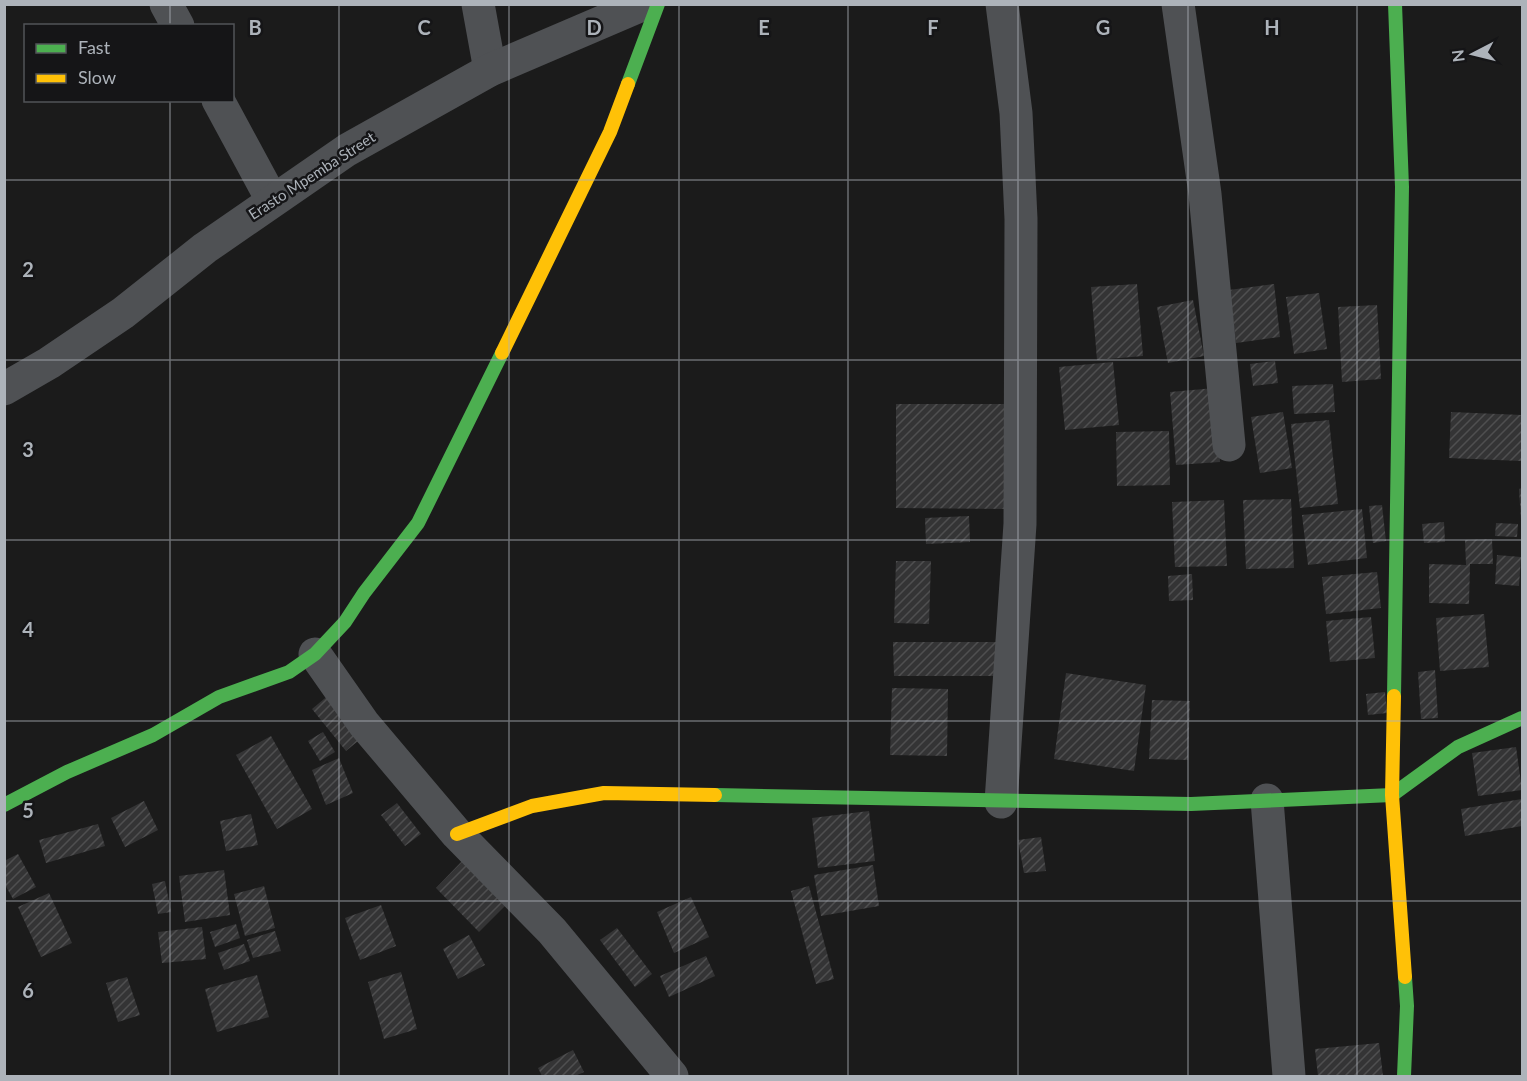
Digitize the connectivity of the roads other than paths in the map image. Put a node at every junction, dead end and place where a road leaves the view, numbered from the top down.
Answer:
1 (166, 4) edge
2 (478, 4) edge
3 (644, 4) edge
4 (658, 4) edge
5 (1002, 4) edge
6 (1178, 4) edge
7 (1395, 4) edge
8 (177, 24) edge
9 (490, 70) junction
10 (219, 102) edge
11 (272, 200) junction
12 (4, 389) edge
13 (1229, 445) dead end
14 (315, 654) junction
15 (1522, 718) edge
16 (1392, 795) junction
17 (1267, 800) junction
18 (1001, 802) junction
19 (4, 805) edge
20 (457, 834) junction
21 (672, 1077) edge
22 (1289, 1077) edge
23 (1404, 1077) edge

1 - 8 street
2 - 9 street
3 - 9 street, Erasto Mpemba Street
4 - 14 street
5 - 18 street
6 - 13 street
7 - 16 street
9 - 11 street, Erasto Mpemba Street
10 - 11 street
11 - 12 street, Erasto Mpemba Street
14 - 19 street
14 - 20 street
15 - 16 street
16 - 17 street
16 - 23 street
17 - 18 street
17 - 22 street
18 - 20 street
20 - 21 street

